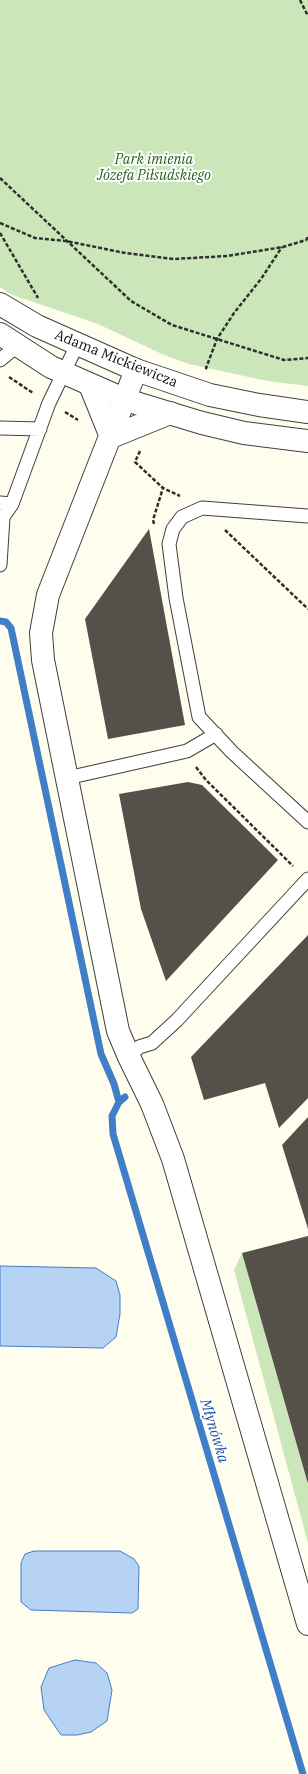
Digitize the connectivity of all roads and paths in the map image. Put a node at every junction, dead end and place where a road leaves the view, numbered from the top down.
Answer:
1 (300, 0) edge
2 (308, 16) edge
3 (0, 178) edge
4 (0, 223) edge
5 (0, 233) edge
6 (308, 237) edge
7 (307, 240) edge
8 (66, 241) junction
9 (283, 247) junction
10 (39, 300) dead end
11 (0, 304) edge
12 (217, 338) junction
13 (8, 340) edge
14 (77, 345) junction
15 (308, 358) edge
16 (0, 360) edge
17 (136, 370) junction
18 (210, 372) dead end
19 (62, 373) junction
20 (90, 385) junction
21 (126, 400) junction
22 (308, 412) edge
23 (170, 413) junction
24 (0, 428) edge
25 (40, 429) junction
26 (111, 437) junction
27 (308, 441) edge
28 (135, 462) dead end
29 (6, 504) edge
30 (202, 508) junction
31 (308, 516) edge
32 (0, 565) edge
33 (308, 609) edge
34 (216, 734) junction
35 (67, 778) junction
36 (308, 822) edge
37 (308, 880) edge
38 (129, 1057) junction
39 (308, 1624) edge

1 - 2 path
3 - 8 path
4 - 8 path
5 - 10 path
6 - 7 path
7 - 9 path
8 - 9 path
8 - 12 path
9 - 12 path
11 - 14 street, Adama Mickiewicza
12 - 15 path
12 - 18 path
13 - 16 lane
13 - 19 street
14 - 17 street, Adama Mickiewicza
14 - 19 lane
17 - 21 street
17 - 22 street, Adama Mickiewicza
19 - 20 street
19 - 25 lane
20 - 21 street
20 - 26 street
21 - 23 street
21 - 26 street
23 - 26 street
23 - 27 street
24 - 25 lane
25 - 29 lane
26 - 35 street
28 - 30 path
29 - 32 lane
30 - 31 lane
30 - 33 path
30 - 34 lane
34 - 35 lane
34 - 36 lane
35 - 38 street
37 - 38 lane
38 - 39 street

